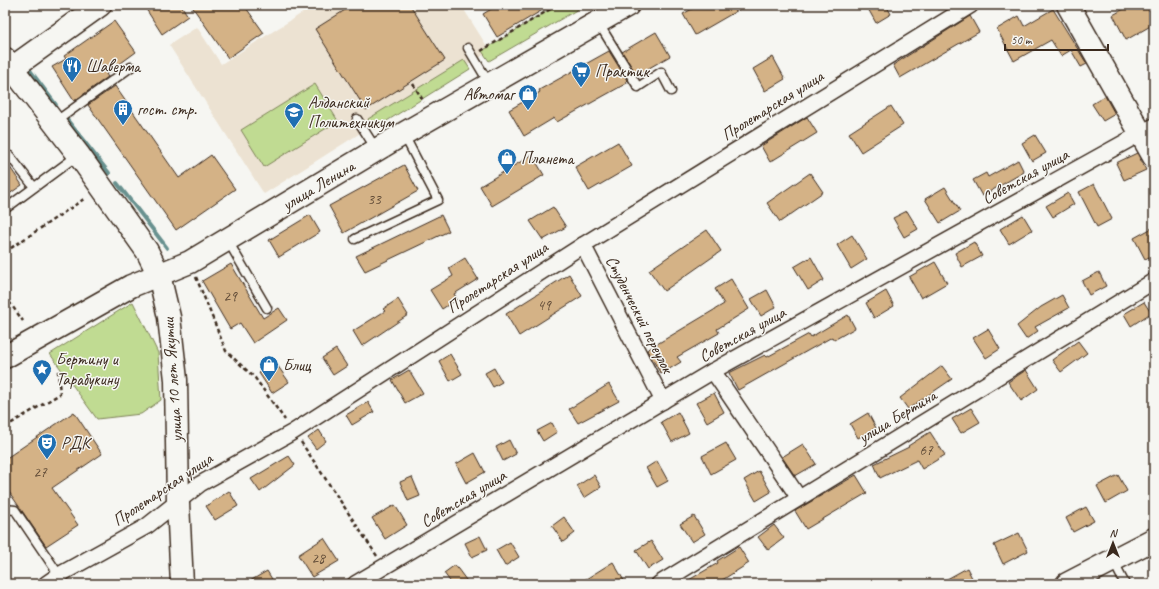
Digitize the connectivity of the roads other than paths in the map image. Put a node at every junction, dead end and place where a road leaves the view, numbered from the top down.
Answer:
1 (100, 5) edge
2 (628, 5) edge
3 (971, 5) edge
4 (1068, 5) edge
5 (598, 22) junction
6 (468, 48) dead end
7 (131, 66) dead end
8 (8, 67) edge
9 (490, 83) junction
10 (671, 91) dead end
11 (358, 119) dead end
12 (55, 122) junction
13 (1147, 129) edge
14 (403, 134) junction
15 (376, 150) junction
16 (78, 154) junction
17 (10, 156) dead end
18 (1154, 157) edge
19 (34, 187) junction
20 (5, 209) edge
21 (356, 239) dead end
22 (228, 240) junction
23 (583, 245) junction
24 (159, 274) junction
25 (1154, 281) edge
26 (267, 308) dead end
27 (5, 357) edge
28 (713, 372) junction
29 (663, 401) junction
30 (799, 498) junction
31 (178, 503) junction
32 (5, 508) edge
33 (1154, 539) edge
34 (1113, 560) junction
35 (59, 575) junction
36 (46, 584) edge
37 (182, 584) edge
38 (355, 584) edge
39 (659, 584) edge
40 (1067, 584) edge
41 (1125, 584) edge

1 - 8 street
2 - 5 street, улица Ленина
3 - 23 street, Пролетарская улица
4 - 13 street
5 - 9 street, улица Ленина
5 - 10 lane
6 - 9 lane
7 - 12 lane
8 - 12 street, улица 10 лет Якутии
9 - 14 street, улица Ленина
11 - 15 lane
12 - 16 street, улица 10 лет Якутии
13 - 18 street
13 - 28 street, Советская улица
14 - 15 street, улица Ленина
14 - 21 lane
15 - 22 street, улица Ленина
16 - 19 lane
16 - 24 street, улица 10 лет Якутии
17 - 19 lane
19 - 20 lane
22 - 24 street, улица Ленина
22 - 26 lane
23 - 29 street, Студенческий переулок
23 - 31 street, Пролетарская улица
24 - 27 street, улица Ленина
24 - 31 street, улица 10 лет Якутии
25 - 30 street, улица Бертина
28 - 29 street, Советская улица
28 - 30 street
29 - 38 street, Советская улица
30 - 39 street, улица Бертина
31 - 35 street, Пролетарская улица
31 - 37 street, улица 10 лет Якутии
32 - 35 lane
33 - 34 street
34 - 40 street
34 - 41 lane
35 - 36 street, Пролетарская улица

